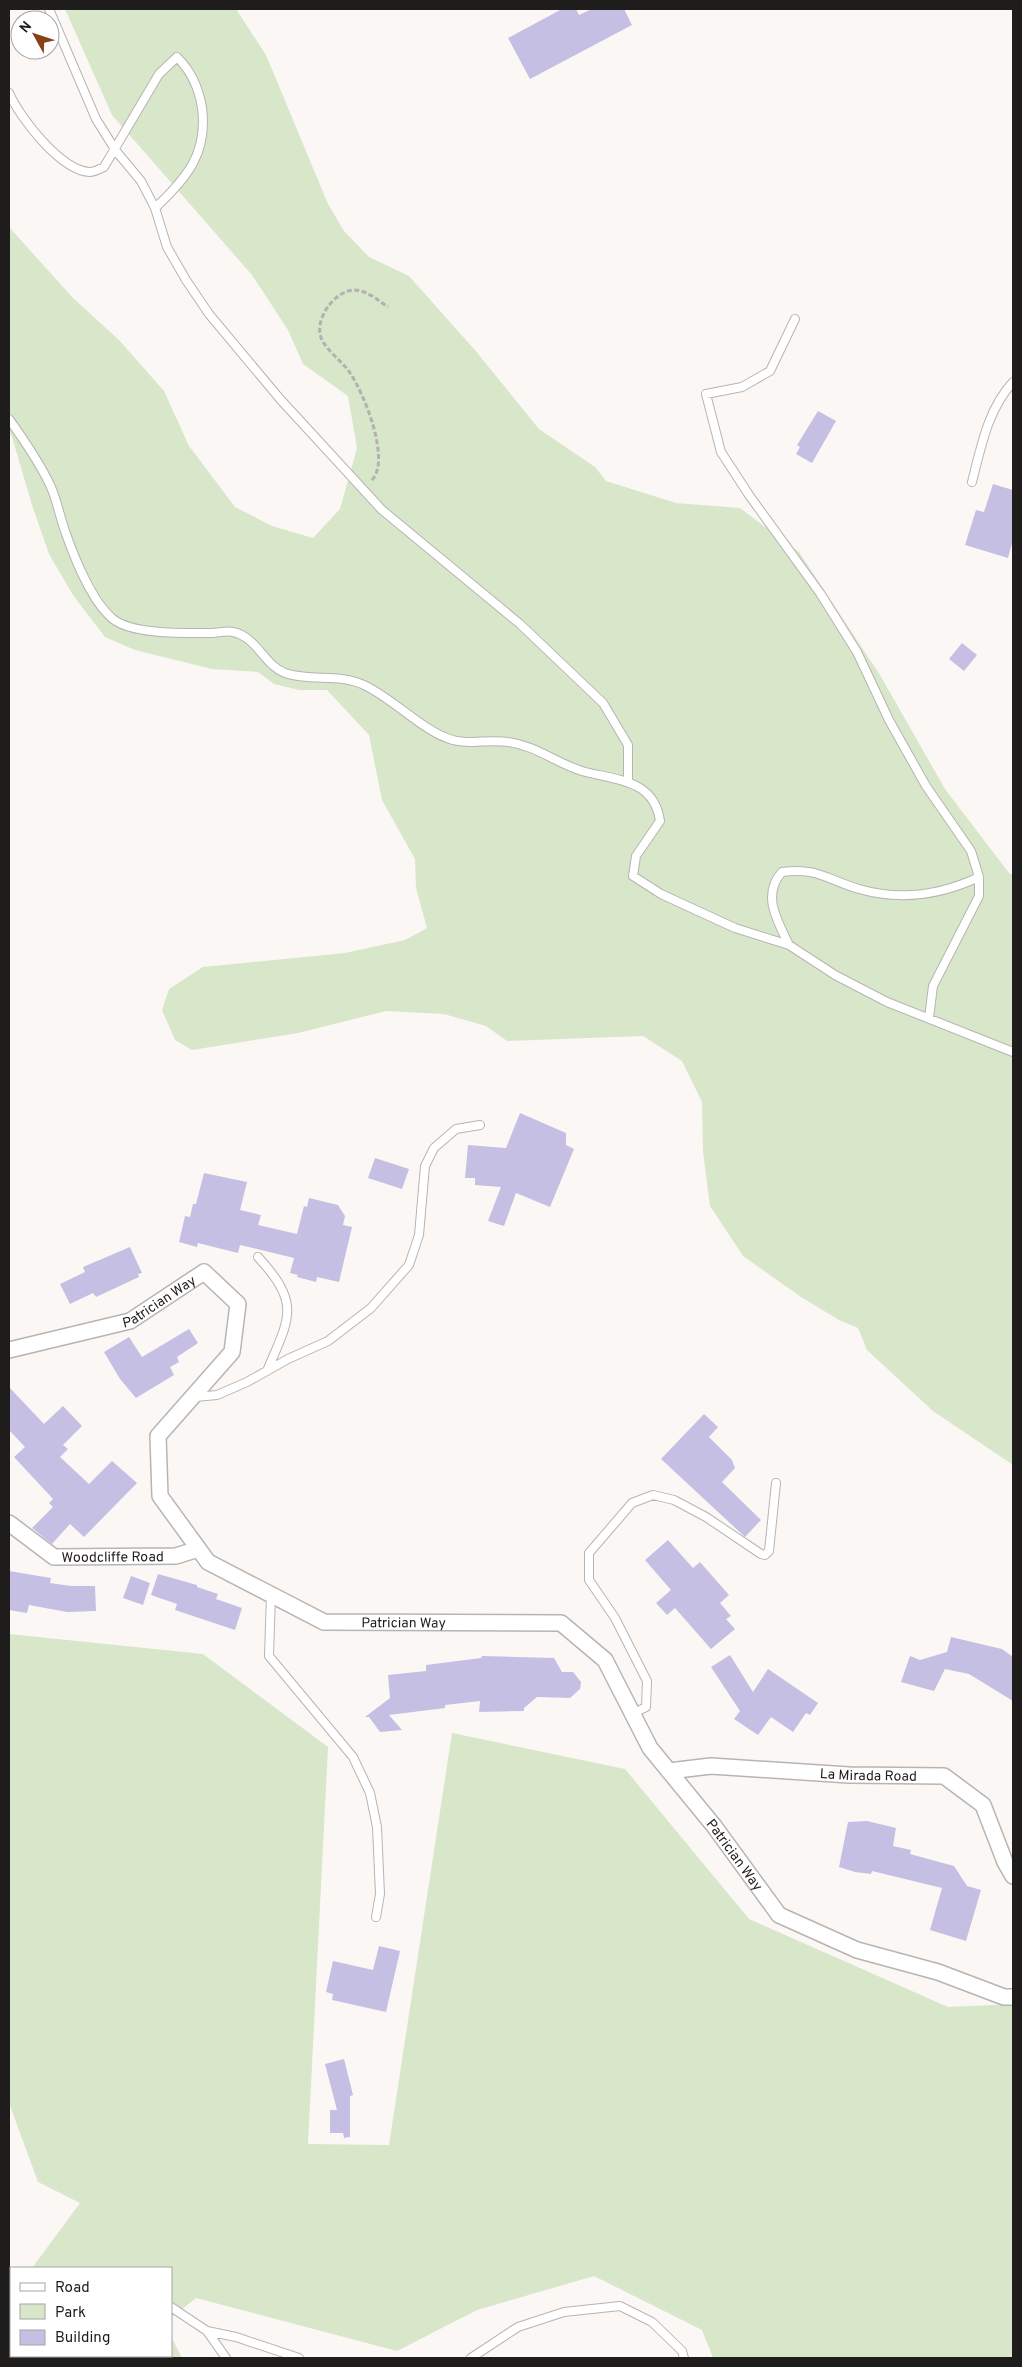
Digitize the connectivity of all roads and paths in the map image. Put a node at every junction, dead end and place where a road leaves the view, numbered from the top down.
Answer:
1 (49, 9) edge
2 (9, 93) edge
3 (116, 151) junction
4 (155, 208) junction
5 (388, 307) dead end
6 (795, 320) dead end
7 (1013, 382) edge
8 (9, 419) edge
9 (972, 482) dead end
10 (363, 490) junction
11 (628, 781) junction
12 (979, 877) junction
13 (789, 946) junction
14 (929, 1018) junction
15 (1013, 1052) edge
16 (480, 1125) dead end
17 (258, 1257) dead end
18 (9, 1350) edge
19 (267, 1371) junction
20 (193, 1397) junction
21 (776, 1482) dead end
22 (9, 1522) edge
23 (198, 1549) junction
24 (272, 1595) junction
25 (632, 1714) junction
26 (669, 1772) junction
27 (1013, 1876) edge
28 (376, 1917) dead end
29 (1013, 1997) edge
30 (172, 2308) edge
31 (206, 2331) junction
32 (226, 2358) edge
33 (299, 2358) edge
34 (471, 2358) edge
35 (684, 2358) edge

1 - 3 lane
2 - 3 lane
3 - 4 lane
3 - 4 lane
4 - 10 lane
5 - 10 path
6 - 12 lane
7 - 9 lane
8 - 11 lane
10 - 11 lane
11 - 13 lane
12 - 13 lane
12 - 14 lane
13 - 14 lane
14 - 15 lane
16 - 19 lane
17 - 19 lane
18 - 20 street, Patrician Way
19 - 20 lane
20 - 23 street, Patrician Way
21 - 25 lane
22 - 23 street, Woodcliffe Road
23 - 24 street, Patrician Way
24 - 25 street, Patrician Way
24 - 28 lane
25 - 26 street, Patrician Way
26 - 27 street, La Mirada Road
26 - 29 street, Patrician Way
30 - 31 lane
31 - 32 lane
31 - 33 lane
34 - 35 lane

